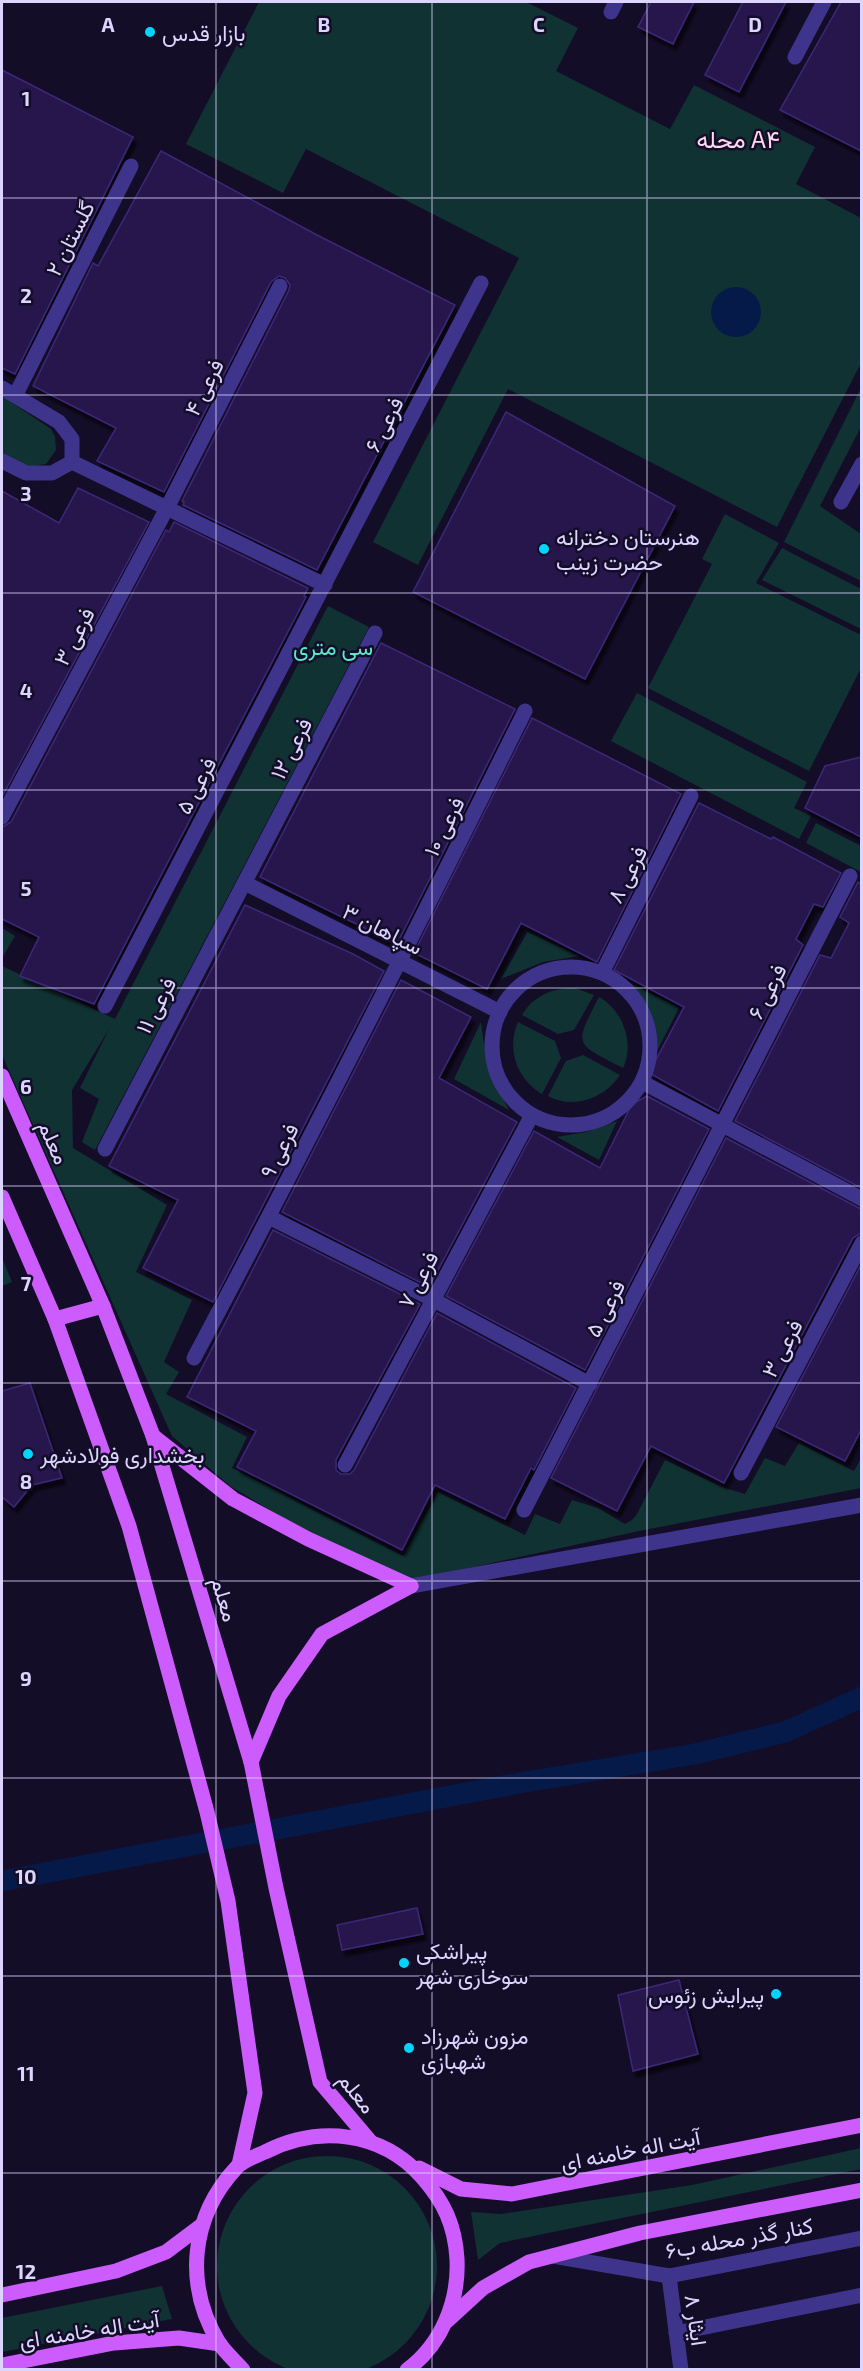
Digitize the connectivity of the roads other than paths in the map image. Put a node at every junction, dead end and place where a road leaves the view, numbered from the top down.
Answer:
1 (824, 2) edge
2 (795, 57) dead end
3 (131, 166) dead end
4 (481, 283) dead end
5 (280, 286) dead end
6 (9, 391) edge
7 (2, 461) edge
8 (72, 462) junction
9 (861, 464) edge
10 (841, 502) dead end
11 (166, 508) junction
12 (325, 585) junction
13 (375, 633) dead end
14 (525, 711) dead end
15 (691, 796) dead end
16 (2, 817) edge
17 (850, 876) dead end
18 (245, 883) junction
19 (400, 962) junction
20 (602, 973) junction
21 (105, 1006) dead end
22 (500, 1012) junction
23 (2, 1076) edge
24 (642, 1082) junction
25 (532, 1115) junction
26 (723, 1126) junction
27 (105, 1149) dead end
28 (2, 1197) edge
29 (861, 1199) edge
30 (269, 1217) junction
31 (861, 1243) edge
32 (432, 1299) junction
33 (103, 1306) junction
34 (55, 1319) junction
35 (194, 1358) dead end
36 (590, 1384) junction
37 (153, 1436) junction
38 (345, 1465) dead end
39 (741, 1473) dead end
40 (861, 1505) edge
41 (524, 1510) dead end
42 (411, 1586) junction
43 (251, 1762) junction
44 (861, 2125) edge
45 (370, 2142) junction
46 (410, 2164) junction
47 (238, 2165) junction
48 (861, 2190) edge
49 (202, 2225) junction
50 (861, 2238) edge
51 (553, 2256) junction
52 (669, 2276) junction
53 (2, 2295) edge
54 (861, 2295) edge
55 (447, 2322) junction
56 (676, 2333) junction
57 (220, 2344) junction
58 (2, 2366) edge
59 (414, 2367) edge
60 (243, 2370) edge
61 (681, 2370) edge

1 - 2 street
3 - 6 street, گلستان ۲
4 - 12 street, فرعی ۶
5 - 11 street, فرعی ۴
6 - 8 street, گلستان ۲
7 - 8 street
8 - 11 street
9 - 10 street
11 - 12 street
11 - 16 street, فرعی ۳
12 - 21 street, فرعی ۵
13 - 18 street, فرعی ۱۲
14 - 19 street, فرعی ۱۰
15 - 20 street, فرعی ۸
17 - 26 street, فرعی ۶
18 - 19 street, سپاهان ۳
18 - 27 street, فرعی ۱۱
19 - 22 street, سپاهان ۳
19 - 30 street, فرعی ۹
20 - 22 street
20 - 24 street
22 - 25 street
23 - 33 main road, معلم
24 - 25 street
24 - 26 street
25 - 32 street, فرعی ۷
26 - 29 street
26 - 36 street, فرعی ۵
28 - 34 main road
30 - 32 street
30 - 35 street, فرعی ۹
31 - 39 street, فرعی ۳
32 - 36 street
32 - 38 street, فرعی ۷
33 - 34 main road
33 - 37 main road, معلم
34 - 47 main road
36 - 41 street, فرعی ۵
37 - 42 main road
37 - 43 main road, معلم
40 - 42 street
42 - 43 main road
43 - 45 main road, معلم
44 - 46 main road, آیت اله خامنه ای
45 - 46 main road
45 - 47 main road
46 - 55 main road
47 - 49 main road
48 - 51 main road
49 - 53 main road
49 - 57 main road
50 - 52 street, کنار گذر محله ب۶
51 - 52 street, کنار گذر محله ب۶
51 - 55 main road
52 - 56 street, ایثار ۸
54 - 56 street
55 - 59 main road
56 - 61 street, ایثار ۸
57 - 58 main road, آیت اله خامنه ای
57 - 60 main road

